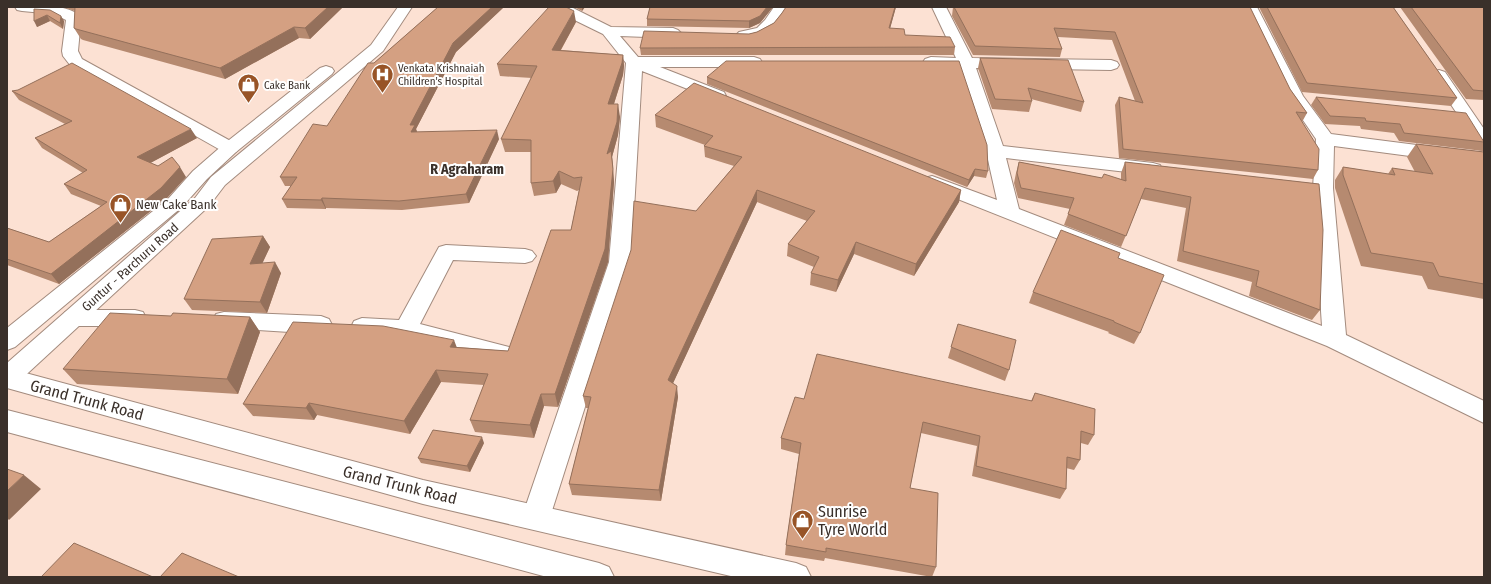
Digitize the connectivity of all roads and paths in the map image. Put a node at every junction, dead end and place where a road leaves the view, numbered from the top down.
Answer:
1 (22, 7) edge
2 (387, 7) edge
3 (405, 7) edge
4 (559, 7) edge
5 (781, 7) edge
6 (939, 7) edge
7 (1250, 7) edge
8 (608, 31) junction
9 (687, 33) edge
10 (734, 35) edge
11 (966, 61) junction
12 (634, 62) junction
13 (768, 62) edge
14 (911, 62) edge
15 (1431, 64) edge
16 (1111, 65) dead end
17 (1295, 97) junction
18 (1318, 100) edge
19 (737, 104) edge
20 (1443, 113) edge
21 (1467, 115) junction
22 (1325, 139) junction
23 (230, 148) junction
24 (995, 151) junction
25 (1481, 154) edge
26 (1454, 155) edge
27 (1167, 170) edge
28 (914, 175) edge
29 (1010, 213) junction
30 (525, 256) dead end
31 (73, 318) junction
32 (157, 318) edge
33 (203, 319) edge
34 (406, 329) junction
35 (1335, 340) junction
36 (7, 341) edge
37 (502, 353) edge
38 (7, 378) edge
39 (1484, 413) edge
40 (7, 421) edge
41 (536, 517) junction
42 (595, 576) edge
43 (796, 577) edge

1 - 23 street
2 - 23 street, Guntur - Parchuru Road
3 - 31 street, Guntur - Parchuru Road
4 - 8 street
5 - 10 street
6 - 11 street
7 - 17 street
8 - 9 street
8 - 12 street
11 - 14 street
11 - 16 street
11 - 24 street
12 - 13 street
12 - 19 street
12 - 41 street
15 - 21 street
17 - 18 street
17 - 22 street
20 - 21 street
21 - 25 street
22 - 26 street
22 - 35 street
23 - 36 street, Guntur - Parchuru Road
24 - 27 street
24 - 29 street
28 - 29 street
29 - 35 street
30 - 34 street
31 - 32 street
31 - 38 street, Guntur - Parchuru Road
33 - 34 street
34 - 37 street
35 - 39 street
38 - 41 street, Grand Trunk Road
40 - 42 street
41 - 43 street, Grand Trunk Road

